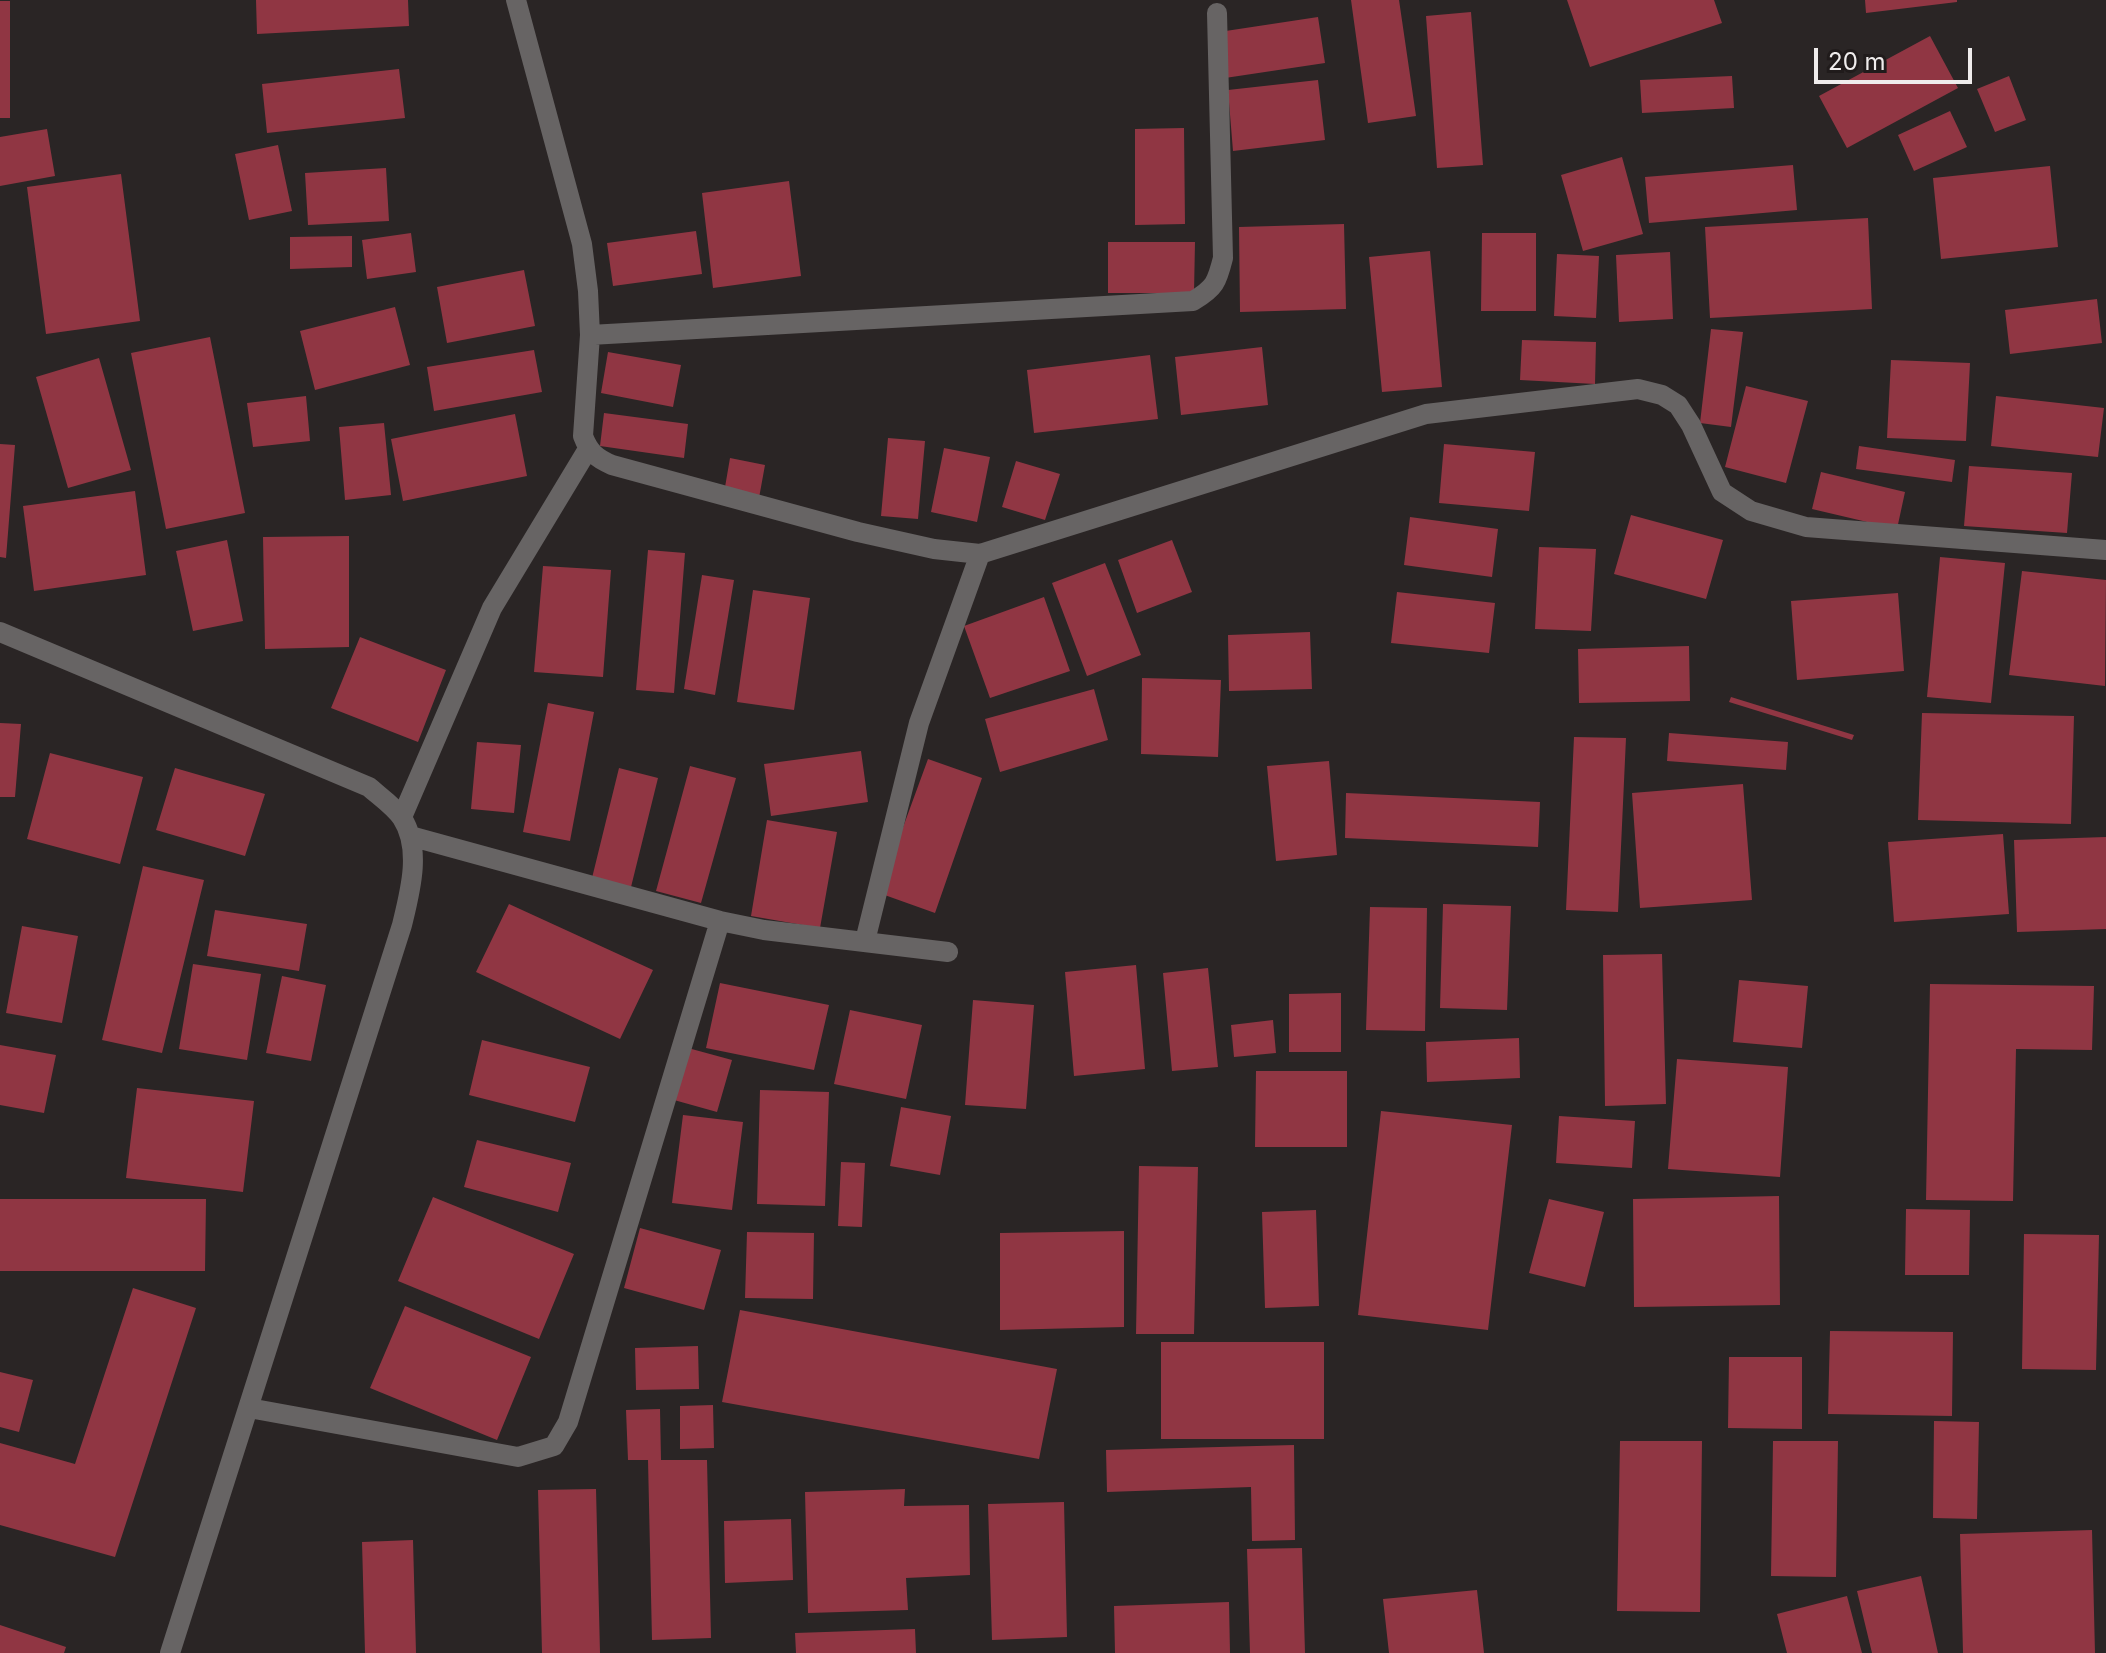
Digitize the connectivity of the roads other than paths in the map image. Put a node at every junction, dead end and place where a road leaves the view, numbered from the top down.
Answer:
1 (516, 0) edge
2 (1217, 13) dead end
3 (590, 335) junction
4 (588, 449) junction
5 (2106, 550) edge
6 (980, 554) junction
7 (0, 632) edge
8 (402, 817) junction
9 (410, 836) junction
10 (720, 921) junction
11 (865, 941) junction
12 (948, 952) dead end
13 (249, 1408) junction
14 (170, 1653) edge

1 - 3 street
2 - 3 street
3 - 4 street
4 - 6 street
4 - 8 street
5 - 6 street
6 - 11 street
7 - 8 street
8 - 9 street
9 - 10 street
9 - 13 street
10 - 11 street
10 - 13 street
11 - 12 street
13 - 14 street

